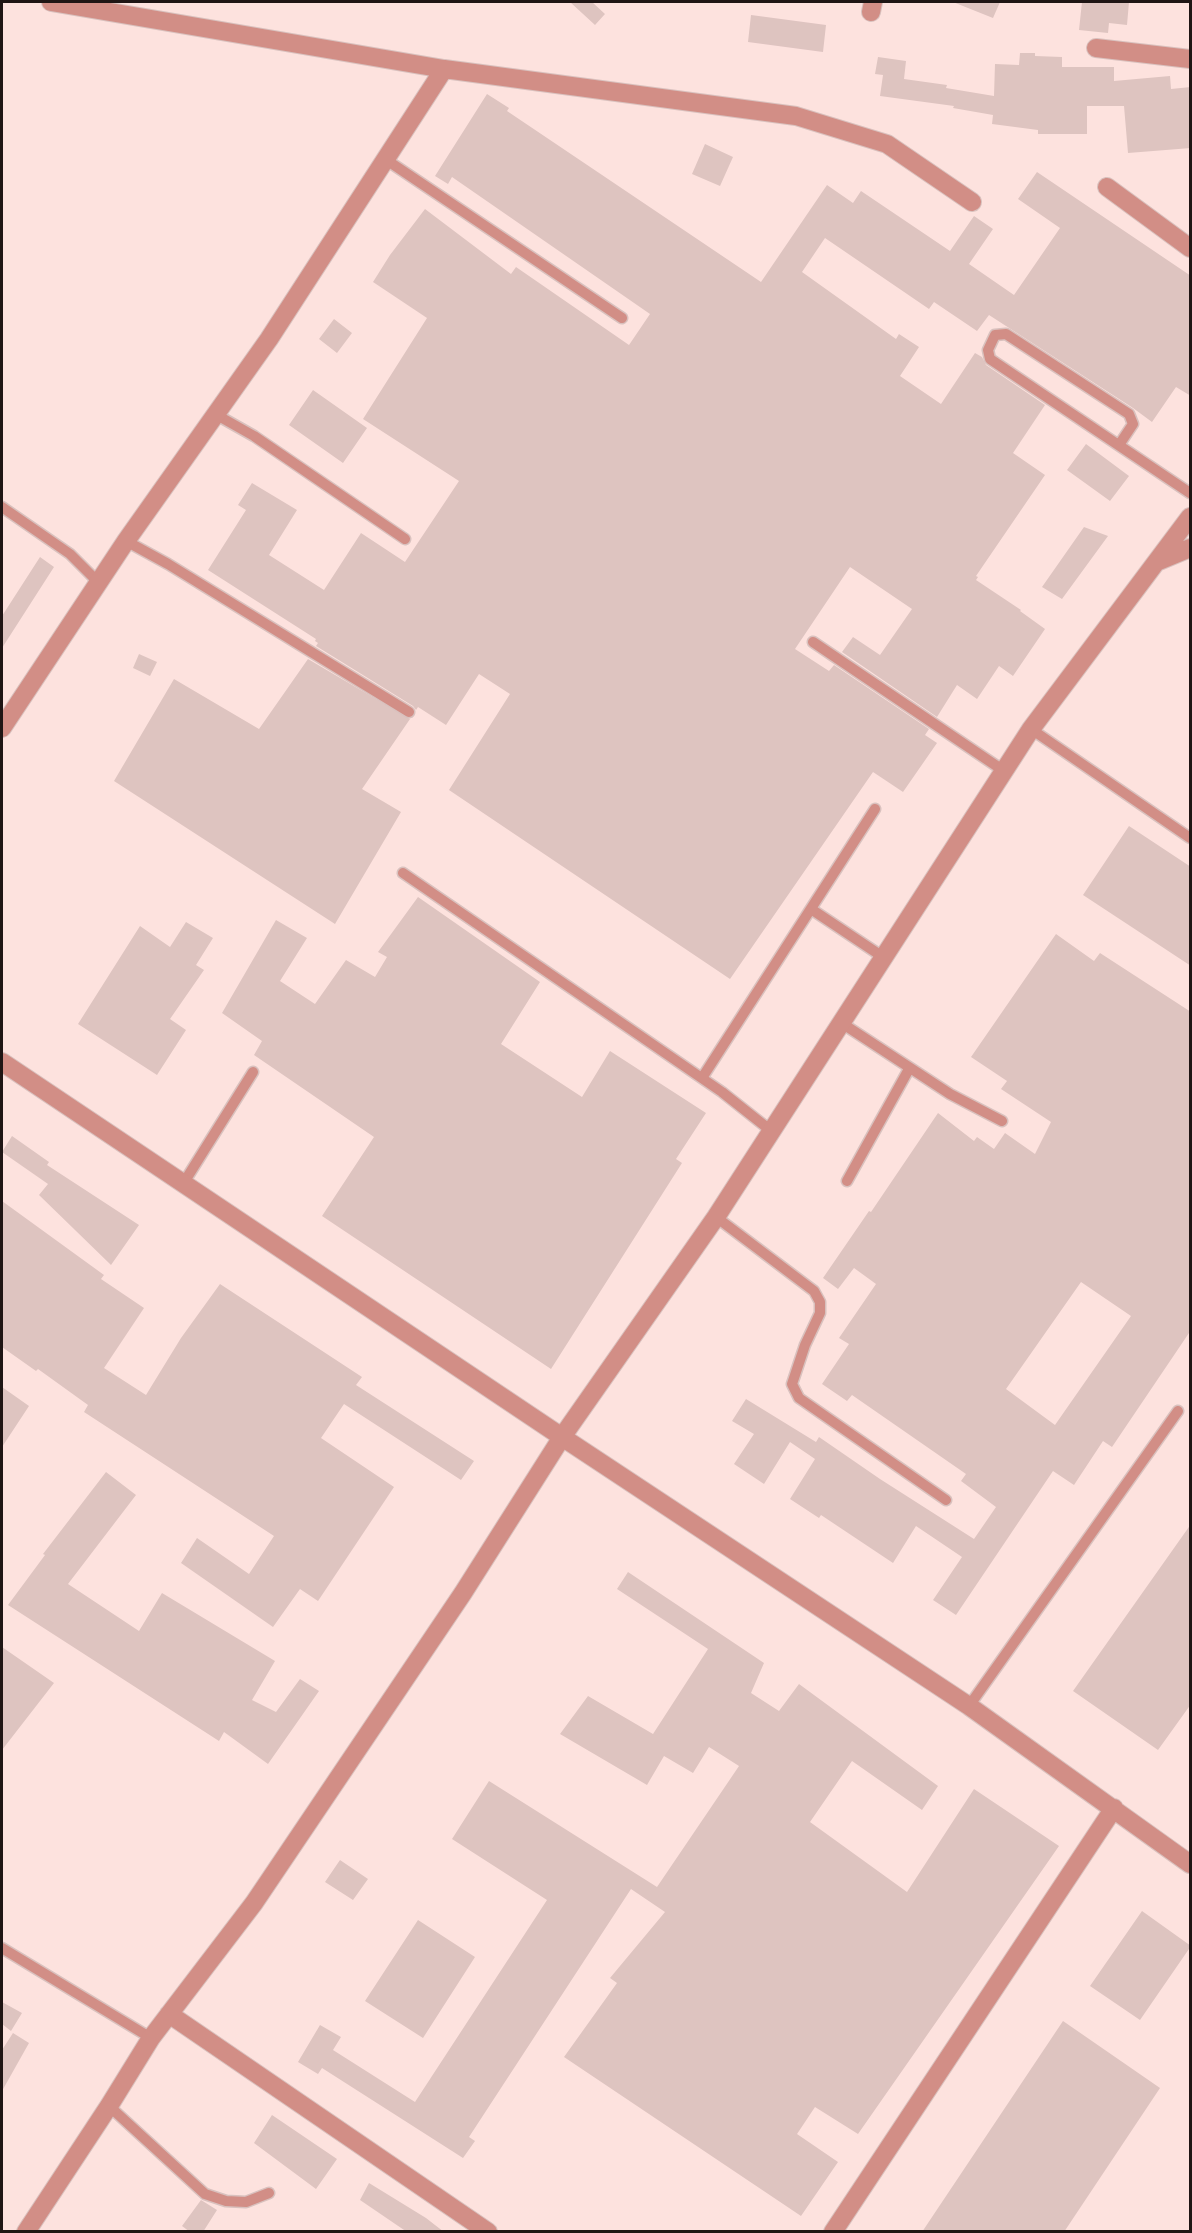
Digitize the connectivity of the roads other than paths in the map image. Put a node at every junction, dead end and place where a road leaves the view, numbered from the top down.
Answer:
1 (51, 2) edge
2 (1096, 48) dead end
3 (1191, 59) edge
4 (444, 69) junction
5 (385, 159) junction
6 (1107, 187) dead end
7 (972, 202) dead end
8 (1191, 248) edge
9 (622, 318) dead end
10 (215, 414) junction
11 (1119, 445) junction
12 (1191, 494) edge
13 (2, 507) edge
14 (1191, 517) edge
15 (405, 539) dead end
16 (126, 541) junction
17 (1191, 548) edge
18 (1158, 561) junction
19 (98, 582) junction
20 (813, 642) dead end
21 (409, 712) dead end
22 (2, 728) edge
23 (1031, 729) junction
24 (1004, 771) junction
25 (875, 810) dead end
26 (1191, 838) edge
27 (403, 873) dead end
28 (812, 909) junction
29 (883, 957) junction
30 (840, 1022) junction
31 (2, 1062) edge
32 (909, 1069) junction
33 (253, 1072) dead end
34 (702, 1078) junction
35 (1002, 1121) dead end
36 (770, 1130) junction
37 (846, 1181) dead end
38 (183, 1184) junction
39 (716, 1217) junction
40 (1178, 1411) dead end
41 (562, 1437) junction
42 (946, 1500) dead end
43 (969, 1706) junction
44 (1114, 1808) junction
45 (1191, 1864) edge
46 (2, 1948) edge
47 (169, 2014) junction
48 (151, 2038) junction
49 (109, 2106) junction
50 (269, 2193) dead end
51 (26, 2232) edge
52 (488, 2232) edge
53 (833, 2232) edge

1 - 4 street
2 - 3 street
4 - 5 street
4 - 7 street
5 - 9 lane
5 - 10 street
6 - 8 street
10 - 15 lane
10 - 16 street
11 - 11 lane
11 - 12 lane
13 - 19 lane
14 - 18 street
16 - 19 street
16 - 21 lane
17 - 18 street
18 - 23 street
19 - 22 street
20 - 24 lane
23 - 24 street
23 - 26 lane
24 - 29 street
25 - 28 lane
27 - 34 lane
28 - 29 lane
28 - 34 lane
29 - 30 street
30 - 32 lane
30 - 36 street
31 - 38 street
32 - 35 lane
32 - 37 lane
33 - 38 lane
34 - 36 lane
36 - 39 street
38 - 41 street
39 - 41 street
39 - 42 lane
40 - 43 lane
41 - 43 street
41 - 47 street
43 - 44 street
44 - 45 street
44 - 53 street
46 - 48 lane
47 - 48 street
47 - 52 street
48 - 49 street
49 - 50 lane
49 - 51 street

